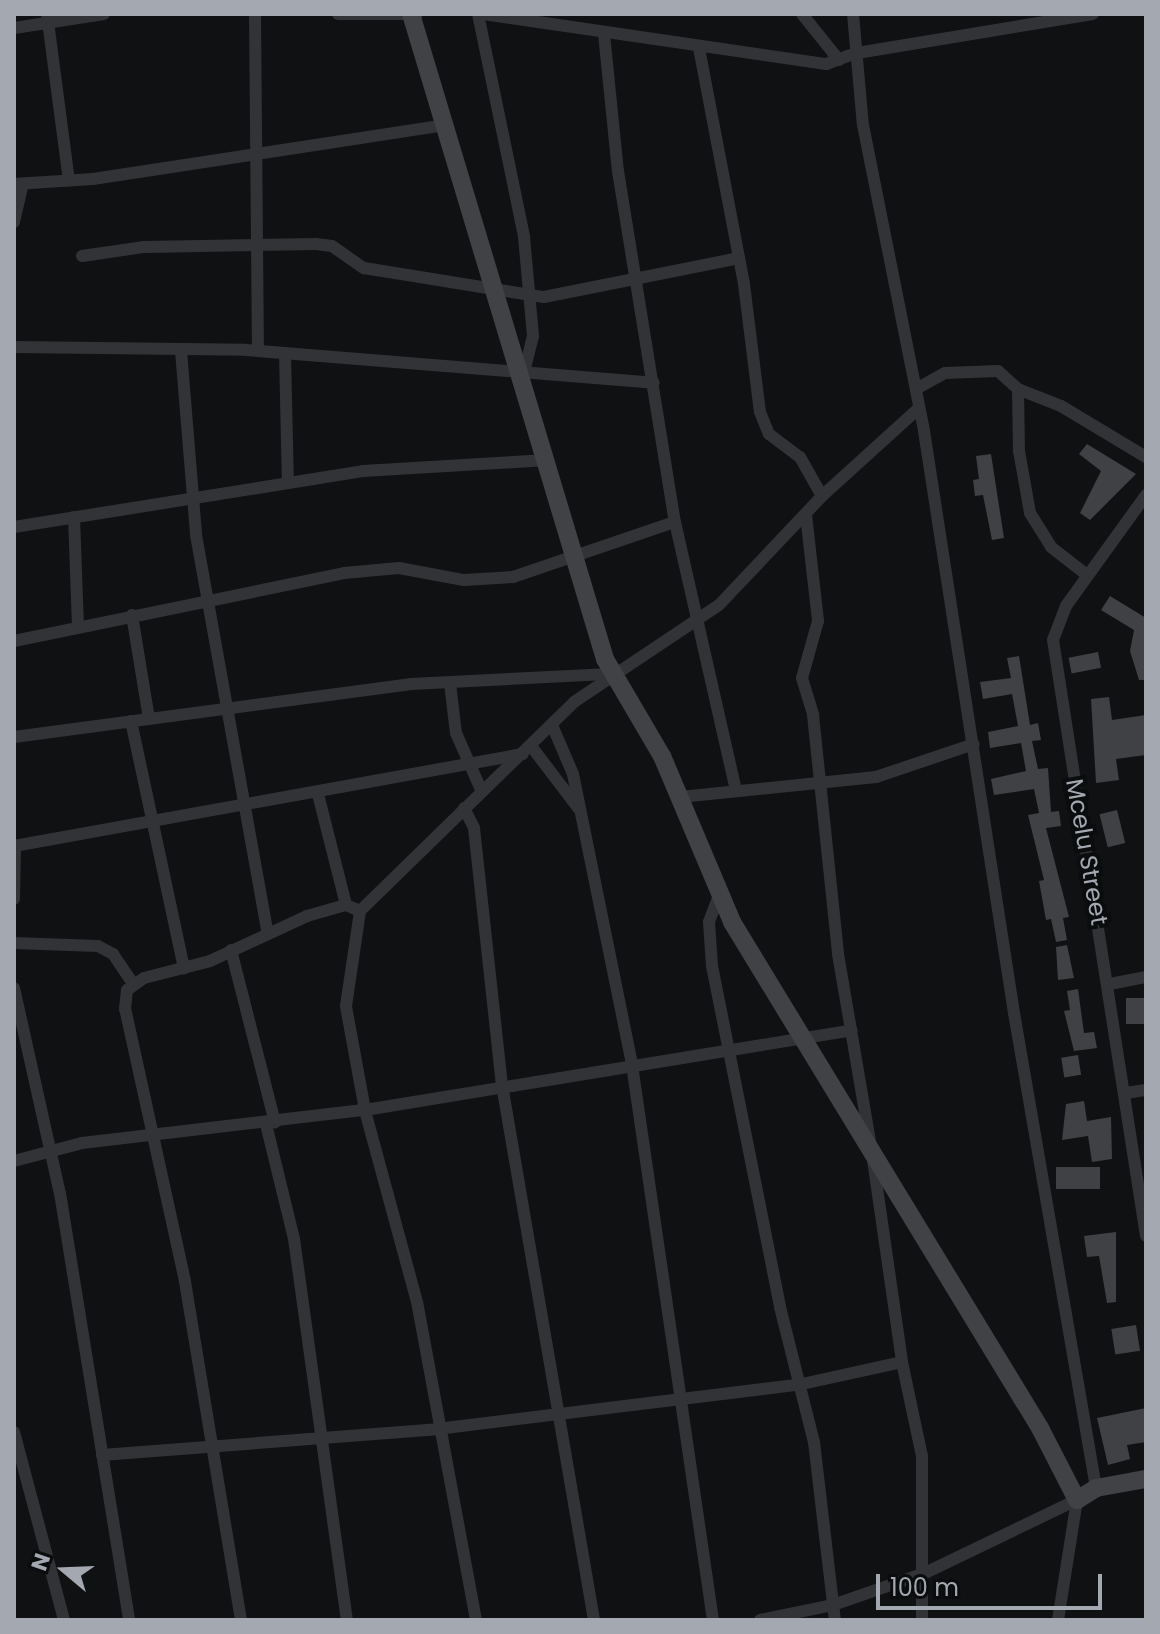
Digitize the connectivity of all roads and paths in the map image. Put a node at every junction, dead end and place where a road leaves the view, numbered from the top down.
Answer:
1 (104, 14) edge
2 (255, 14) edge
3 (338, 14) edge
4 (413, 14) edge
5 (480, 14) edge
6 (802, 14) edge
7 (853, 14) edge
8 (1093, 14) edge
9 (513, 16) edge
10 (47, 18) edge
11 (14, 28) edge
12 (604, 34) junction
13 (699, 48) junction
14 (857, 53) junction
15 (839, 60) junction
16 (445, 125) junction
17 (259, 153) junction
18 (69, 181) junction
19 (18, 184) edge
20 (14, 222) edge
21 (257, 244) junction
22 (82, 256) dead end
23 (739, 258) junction
24 (638, 282) junction
25 (496, 290) junction
26 (530, 295) junction
27 (14, 347) edge
28 (181, 351) junction
29 (258, 351) junction
30 (285, 354) junction
31 (523, 376) junction
32 (654, 383) junction
33 (916, 389) junction
34 (1018, 389) junction
35 (919, 408) junction
36 (1146, 457) edge
37 (548, 460) junction
38 (288, 482) junction
39 (1146, 495) edge
40 (822, 496) junction
41 (192, 497) junction
42 (806, 515) junction
43 (74, 517) junction
44 (675, 522) junction
45 (14, 527) edge
46 (574, 555) junction
47 (1087, 575) junction
48 (209, 600) junction
49 (132, 615) junction
50 (700, 618) junction
51 (78, 626) junction
52 (14, 641) edge
53 (613, 674) junction
54 (450, 683) junction
55 (225, 708) junction
56 (149, 719) junction
57 (131, 721) junction
58 (552, 725) junction
59 (14, 737) edge
60 (974, 744) junction
61 (527, 750) junction
62 (469, 762) junction
63 (823, 786) junction
64 (736, 791) junction
65 (482, 792) junction
66 (318, 794) junction
67 (680, 797) junction
68 (243, 808) junction
69 (464, 808) junction
70 (579, 809) junction
71 (151, 820) junction
72 (14, 846) edge
73 (720, 893) junction
74 (14, 899) edge
75 (346, 905) junction
76 (360, 911) junction
77 (267, 931) junction
78 (14, 943) edge
79 (231, 950) junction
80 (184, 968) junction
81 (1146, 977) edge
82 (1110, 984) junction
83 (134, 985) junction
84 (14, 988) edge
85 (851, 1030) junction
86 (803, 1035) junction
87 (734, 1050) junction
88 (632, 1065) junction
89 (502, 1085) junction
90 (1146, 1090) edge
91 (1126, 1093) junction
92 (365, 1110) junction
93 (270, 1123) junction
94 (153, 1136) junction
95 (870, 1142) junction
96 (50, 1153) junction
97 (14, 1161) edge
98 (1145, 1208) edge
99 (1146, 1236) edge
100 (902, 1362) junction
101 (802, 1384) junction
102 (680, 1397) junction
103 (558, 1411) junction
104 (437, 1429) junction
105 (14, 1432) edge
106 (319, 1440) junction
107 (211, 1445) junction
108 (102, 1455) junction
109 (1146, 1479) edge
110 (1096, 1488) junction
111 (1077, 1500) junction
112 (925, 1573) junction
113 (833, 1605) junction
114 (64, 1620) edge
115 (129, 1620) edge
116 (241, 1620) edge
117 (347, 1620) edge
118 (476, 1620) edge
119 (594, 1620) edge
120 (713, 1620) edge
121 (760, 1620) edge
122 (835, 1620) edge
123 (922, 1620) edge
124 (1058, 1620) edge

1 - 10 street
2 - 17 street
3 - 4 street
4 - 16 street
5 - 9 street
5 - 26 street
6 - 15 street
7 - 14 street
8 - 14 street
9 - 12 street
10 - 11 street
10 - 18 street
12 - 13 street
12 - 24 street
13 - 15 street
13 - 23 street
14 - 15 street
14 - 33 street
16 - 17 street
16 - 25 street
17 - 18 street
17 - 21 street
18 - 19 street
19 - 20 street
21 - 22 street
21 - 25 street
21 - 29 street
23 - 24 street
23 - 40 street
24 - 26 street
24 - 32 street
25 - 26 street
25 - 31 street
26 - 31 street
27 - 28 street
28 - 29 street
28 - 41 street
29 - 30 street
30 - 31 street
30 - 38 street
31 - 32 street
31 - 37 street
32 - 44 street
33 - 34 street
33 - 35 street
34 - 36 street
34 - 47 street
35 - 40 street
35 - 60 street
37 - 38 street
37 - 46 street
38 - 41 street
39 - 47 street, Mcelu Street
40 - 42 street
41 - 43 street
41 - 48 street
42 - 50 street
42 - 63 street
43 - 45 street
43 - 51 street
44 - 46 street
44 - 50 street
46 - 48 street
46 - 53 street
47 - 82 street, Mcelu Street
48 - 49 street
48 - 55 street
49 - 51 street
49 - 56 street
50 - 53 street
50 - 64 street
51 - 52 street
53 - 54 street
53 - 58 street
53 - 67 street
54 - 55 street
54 - 62 street
55 - 56 street
55 - 68 street
56 - 57 street
57 - 59 street
57 - 71 street
58 - 61 street
58 - 70 street
60 - 63 street
60 - 110 street
61 - 62 street
61 - 65 street
61 - 70 street
62 - 65 street
62 - 66 street
63 - 64 street
63 - 85 street
64 - 67 street
65 - 69 street
66 - 68 street
66 - 75 street
67 - 73 street
68 - 71 street
68 - 77 street
69 - 76 street
69 - 89 street
70 - 88 street
71 - 72 street
71 - 80 street
72 - 74 street
73 - 86 street
73 - 87 street
75 - 76 street
75 - 77 street
76 - 92 street
77 - 79 street
78 - 83 street
79 - 80 street
79 - 93 street
80 - 83 street
81 - 82 street
82 - 91 street, Mcelu Street
83 - 94 street
84 - 96 street
85 - 86 street
85 - 95 street
86 - 87 street
86 - 95 street
87 - 88 street
87 - 101 street
88 - 89 street
88 - 102 street
89 - 92 street
89 - 103 street
90 - 91 street
91 - 98 street, Mcelu Street
92 - 93 street
92 - 104 street
93 - 94 street
93 - 106 street
94 - 96 street
94 - 107 street
95 - 100 street
95 - 111 street
96 - 97 street
96 - 108 street
98 - 99 street, Mcelu Street
100 - 101 street
100 - 112 street
101 - 102 street
101 - 113 street
102 - 103 street
102 - 120 street
103 - 104 street
103 - 119 street
104 - 106 street
104 - 118 street
105 - 114 street
106 - 107 street
106 - 117 street
107 - 108 street
107 - 116 street
108 - 115 street
109 - 110 street
110 - 111 street
111 - 112 street
111 - 124 street
112 - 113 street
112 - 123 street
113 - 121 street
113 - 122 street

